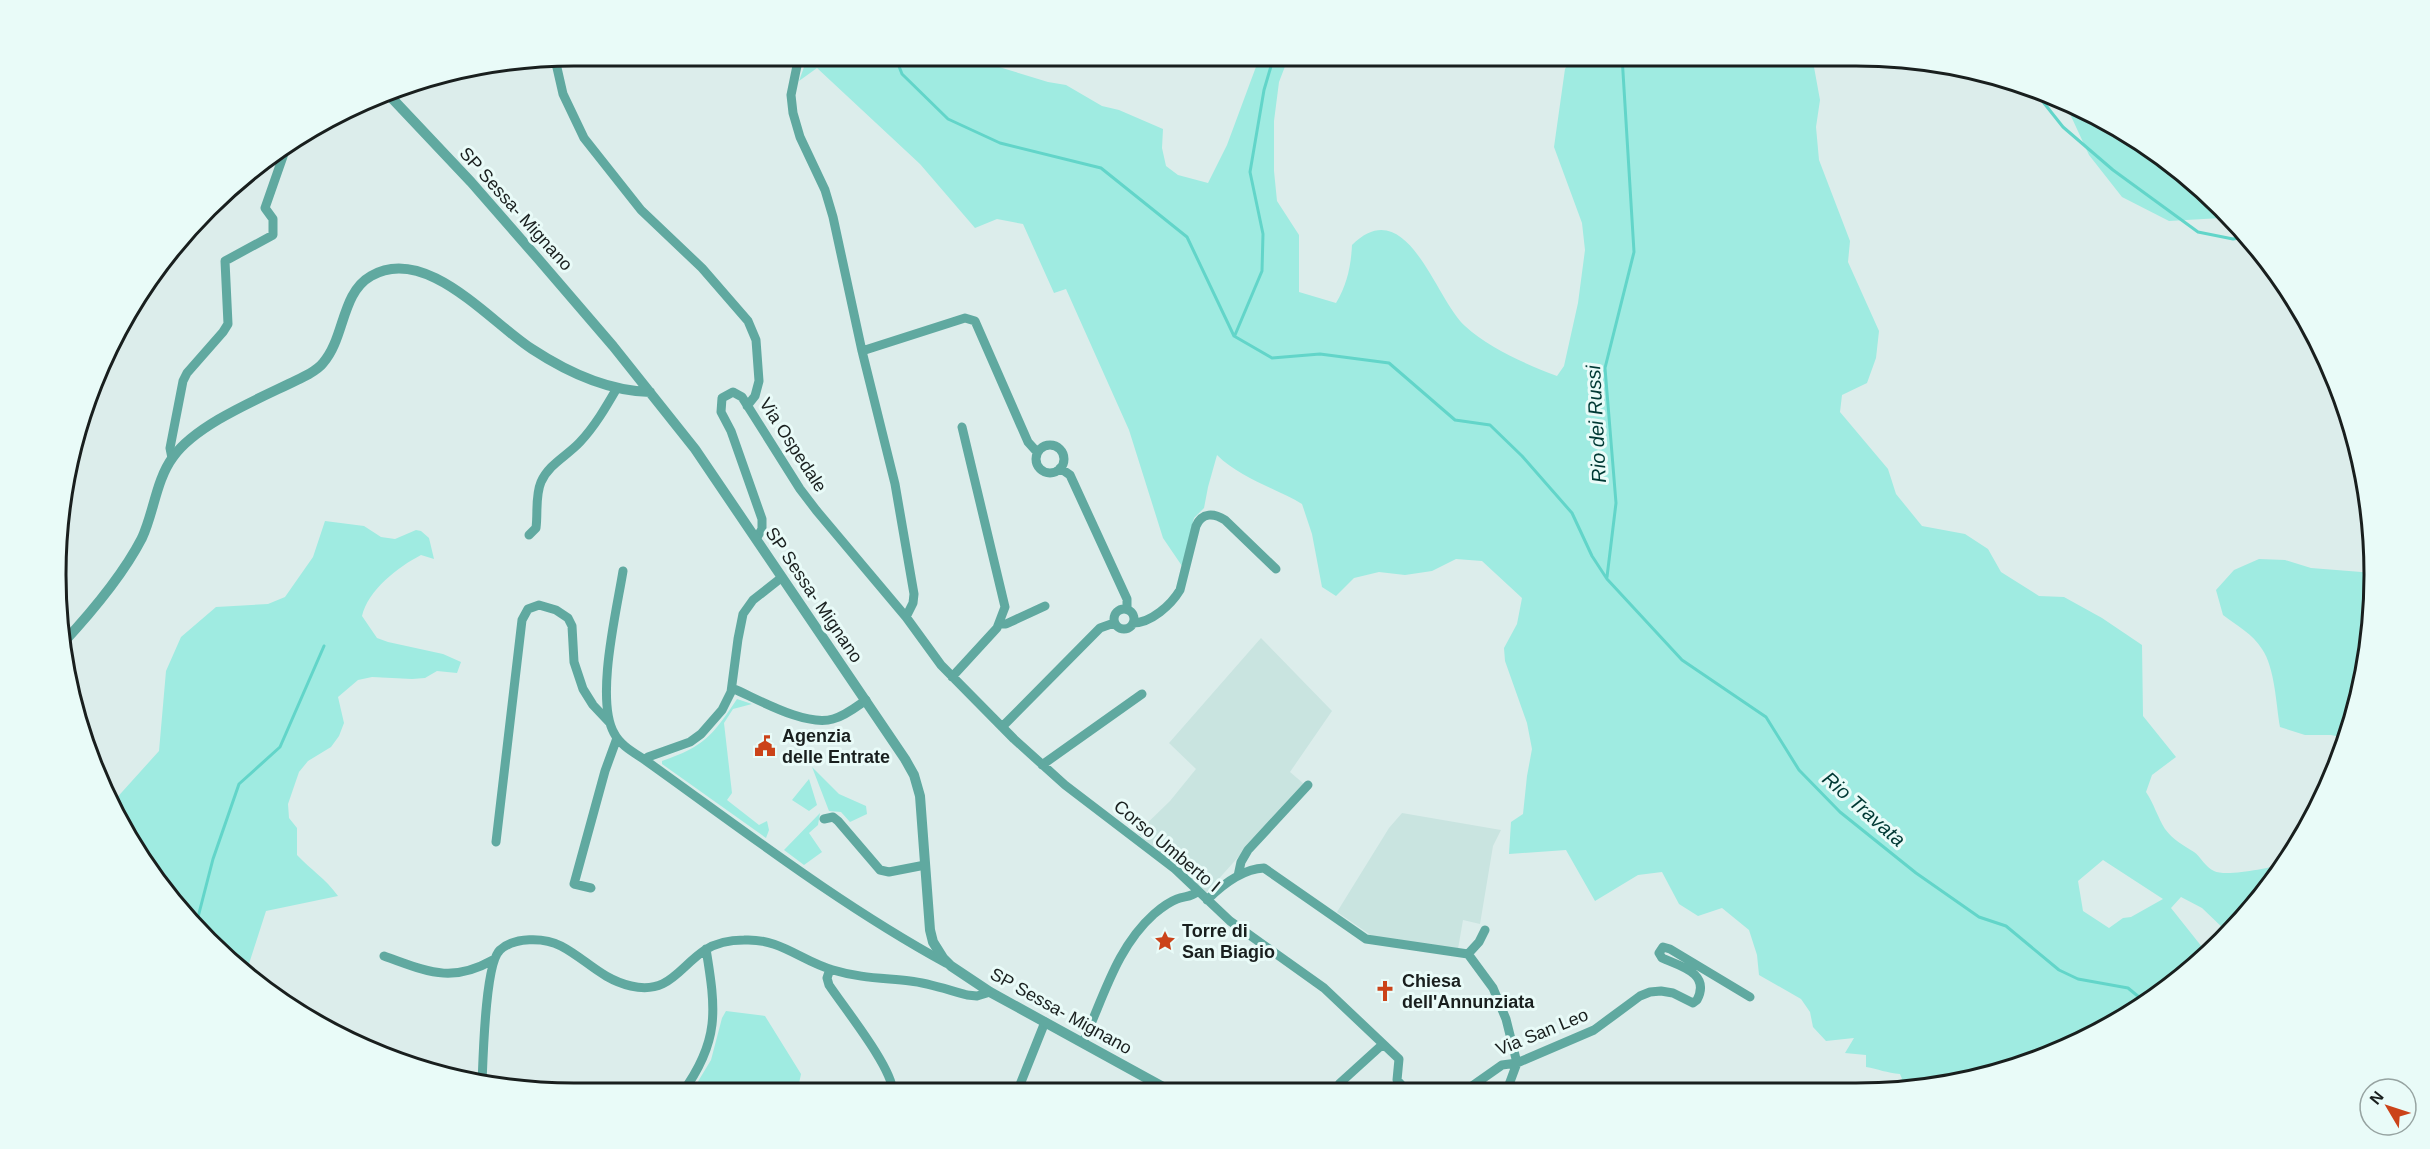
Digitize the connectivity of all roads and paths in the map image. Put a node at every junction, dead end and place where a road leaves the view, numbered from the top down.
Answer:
1 (797, 66) edge
2 (557, 67) edge
3 (393, 100) edge
4 (282, 159) edge
5 (861, 351) junction
6 (617, 388) junction
7 (650, 392) junction
8 (747, 406) junction
9 (962, 427) dead end
10 (1037, 452) junction
11 (172, 458) junction
12 (1060, 468) junction
13 (529, 535) dead end
14 (756, 539) junction
15 (1276, 569) dead end
16 (623, 571) dead end
17 (781, 578) junction
18 (1045, 606) dead end
19 (1127, 609) junction
20 (906, 617) junction
21 (1114, 623) junction
22 (1133, 623) junction
23 (999, 624) junction
24 (73, 633) junction
25 (70, 636) edge
26 (70, 639) edge
27 (952, 677) junction
28 (732, 688) junction
29 (1142, 694) dead end
30 (866, 700) junction
31 (609, 722) junction
32 (1002, 727) junction
33 (617, 738) junction
34 (645, 760) junction
35 (1042, 765) junction
36 (1308, 785) dead end
37 (824, 819) dead end
38 (496, 842) dead end
39 (926, 865) junction
40 (1238, 876) junction
41 (591, 888) dead end
42 (1198, 891) junction
43 (1207, 900) junction
44 (1485, 930) dead end
45 (706, 949) junction
46 (1468, 954) junction
47 (384, 956) dead end
48 (493, 960) junction
49 (951, 966) junction
50 (830, 969) junction
51 (990, 992) junction
52 (1750, 997) dead end
53 (1045, 1022) junction
54 (1083, 1042) junction
55 (1383, 1044) junction
56 (1516, 1063) junction
57 (482, 1074) edge
58 (689, 1083) edge
59 (892, 1083) edge
60 (1020, 1083) edge
61 (1156, 1083) edge
62 (1340, 1083) edge
63 (1400, 1083) edge
64 (1475, 1083) edge
65 (1509, 1083) edge

1 - 5 street
2 - 8 street
3 - 7 street, SP Sessa- Mignano
4 - 11 street
5 - 10 street
5 - 20 street
6 - 7 street
6 - 11 street
6 - 13 street
7 - 14 street, SP Sessa- Mignano
8 - 14 street, Via Ospedale
8 - 20 street, Via Ospedale
9 - 23 street
10 - 12 street
10 - 12 street
11 - 24 street
12 - 19 street
14 - 17 street, SP Sessa- Mignano
15 - 22 street
16 - 31 street
17 - 28 street
17 - 30 street, SP Sessa- Mignano
18 - 23 street
19 - 21 street
19 - 22 street
20 - 27 street, Corso Umberto I
21 - 22 street
21 - 32 street
23 - 27 street
24 - 25 street
24 - 26 street
27 - 32 street, Corso Umberto I
28 - 30 street
28 - 34 street
29 - 35 street
30 - 39 street, SP Sessa- Mignano
31 - 33 street
31 - 38 street
32 - 35 street, Corso Umberto I
33 - 34 street
33 - 41 street
34 - 49 street
35 - 42 street, Corso Umberto I
36 - 40 street
37 - 39 street
39 - 49 street, SP Sessa- Mignano
40 - 43 street
40 - 46 street
42 - 43 street, Corso Umberto I
42 - 54 street
43 - 55 street, Corso Umberto I
44 - 46 street
45 - 48 street
45 - 50 street
45 - 58 street
46 - 56 street
47 - 48 street
48 - 57 street
49 - 51 street, SP Sessa- Mignano
50 - 51 street
50 - 59 street
51 - 53 street, SP Sessa- Mignano
52 - 56 street, Via San Leo
53 - 54 street, SP Sessa- Mignano
53 - 60 street
54 - 61 street, SP Sessa- Mignano
55 - 62 street
55 - 63 street, Corso Umberto I
56 - 64 street, Via San Leo
56 - 65 street

